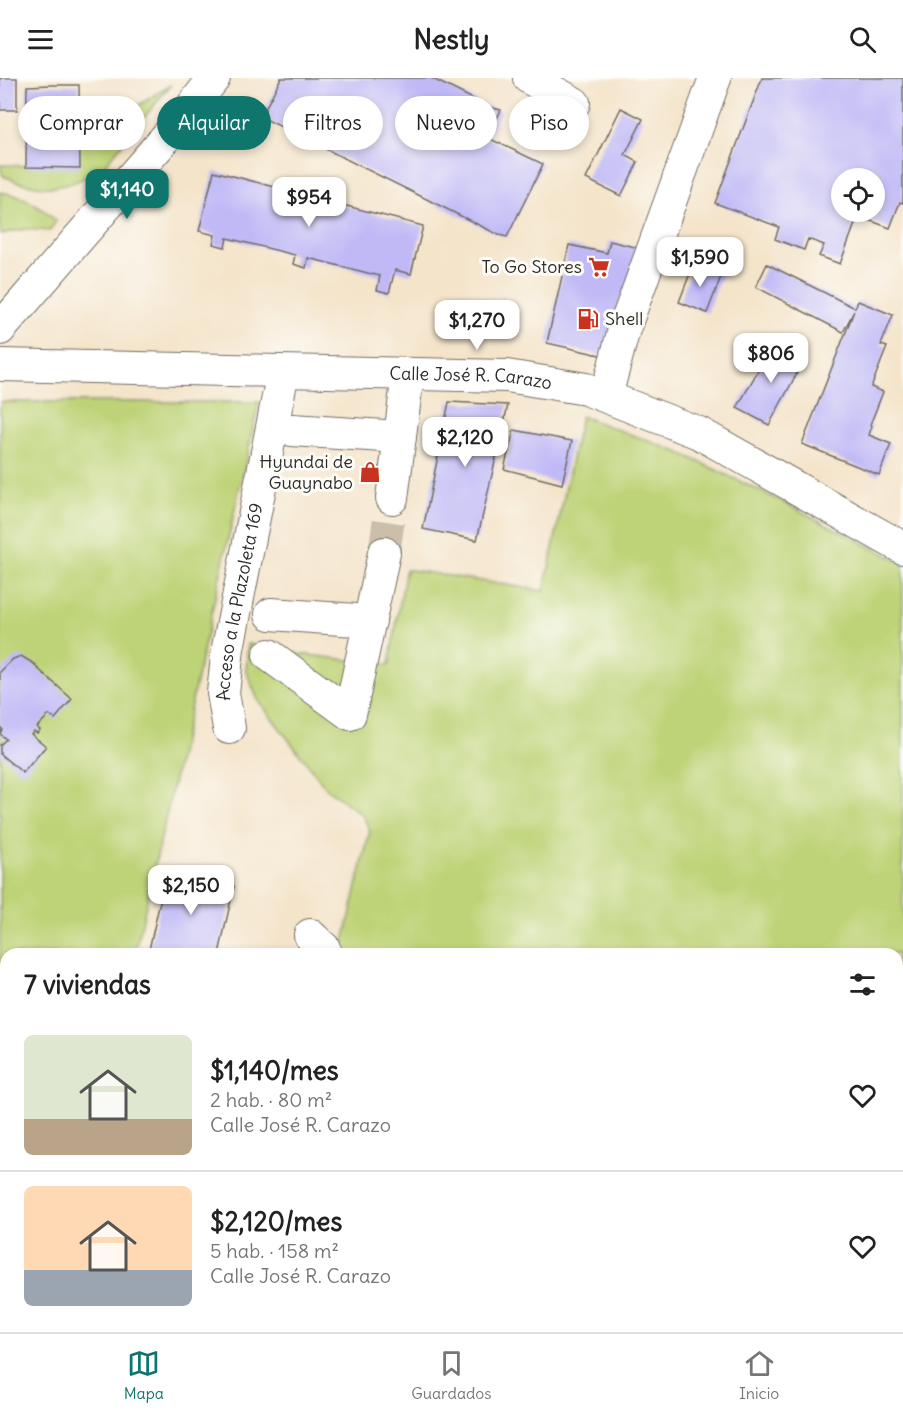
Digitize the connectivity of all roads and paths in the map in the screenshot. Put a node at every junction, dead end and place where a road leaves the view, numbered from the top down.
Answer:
1 (214, 78) edge
2 (529, 78) edge
3 (715, 78) edge
4 (561, 96) edge
5 (0, 329) edge
6 (0, 365) edge
7 (283, 372) junction
8 (408, 374) junction
9 (606, 396) junction
10 (292, 430) dead end
11 (400, 437) junction
12 (392, 498) tunnel mouth
13 (903, 548) edge
14 (384, 554) tunnel mouth
15 (271, 614) dead end
16 (370, 621) junction
17 (269, 655) dead end
18 (229, 728) dead end

1 - 5 street
2 - 4 street
3 - 9 street
6 - 7 street, Calle José R. Carazo
7 - 8 street, Calle José R. Carazo
7 - 18 street, Acceso a la Plazoleta 169
8 - 9 street, Calle José R. Carazo
8 - 11 street
9 - 13 street, Calle José R. Carazo
10 - 11 street
11 - 12 street
14 - 16 street
15 - 16 street
16 - 17 street

